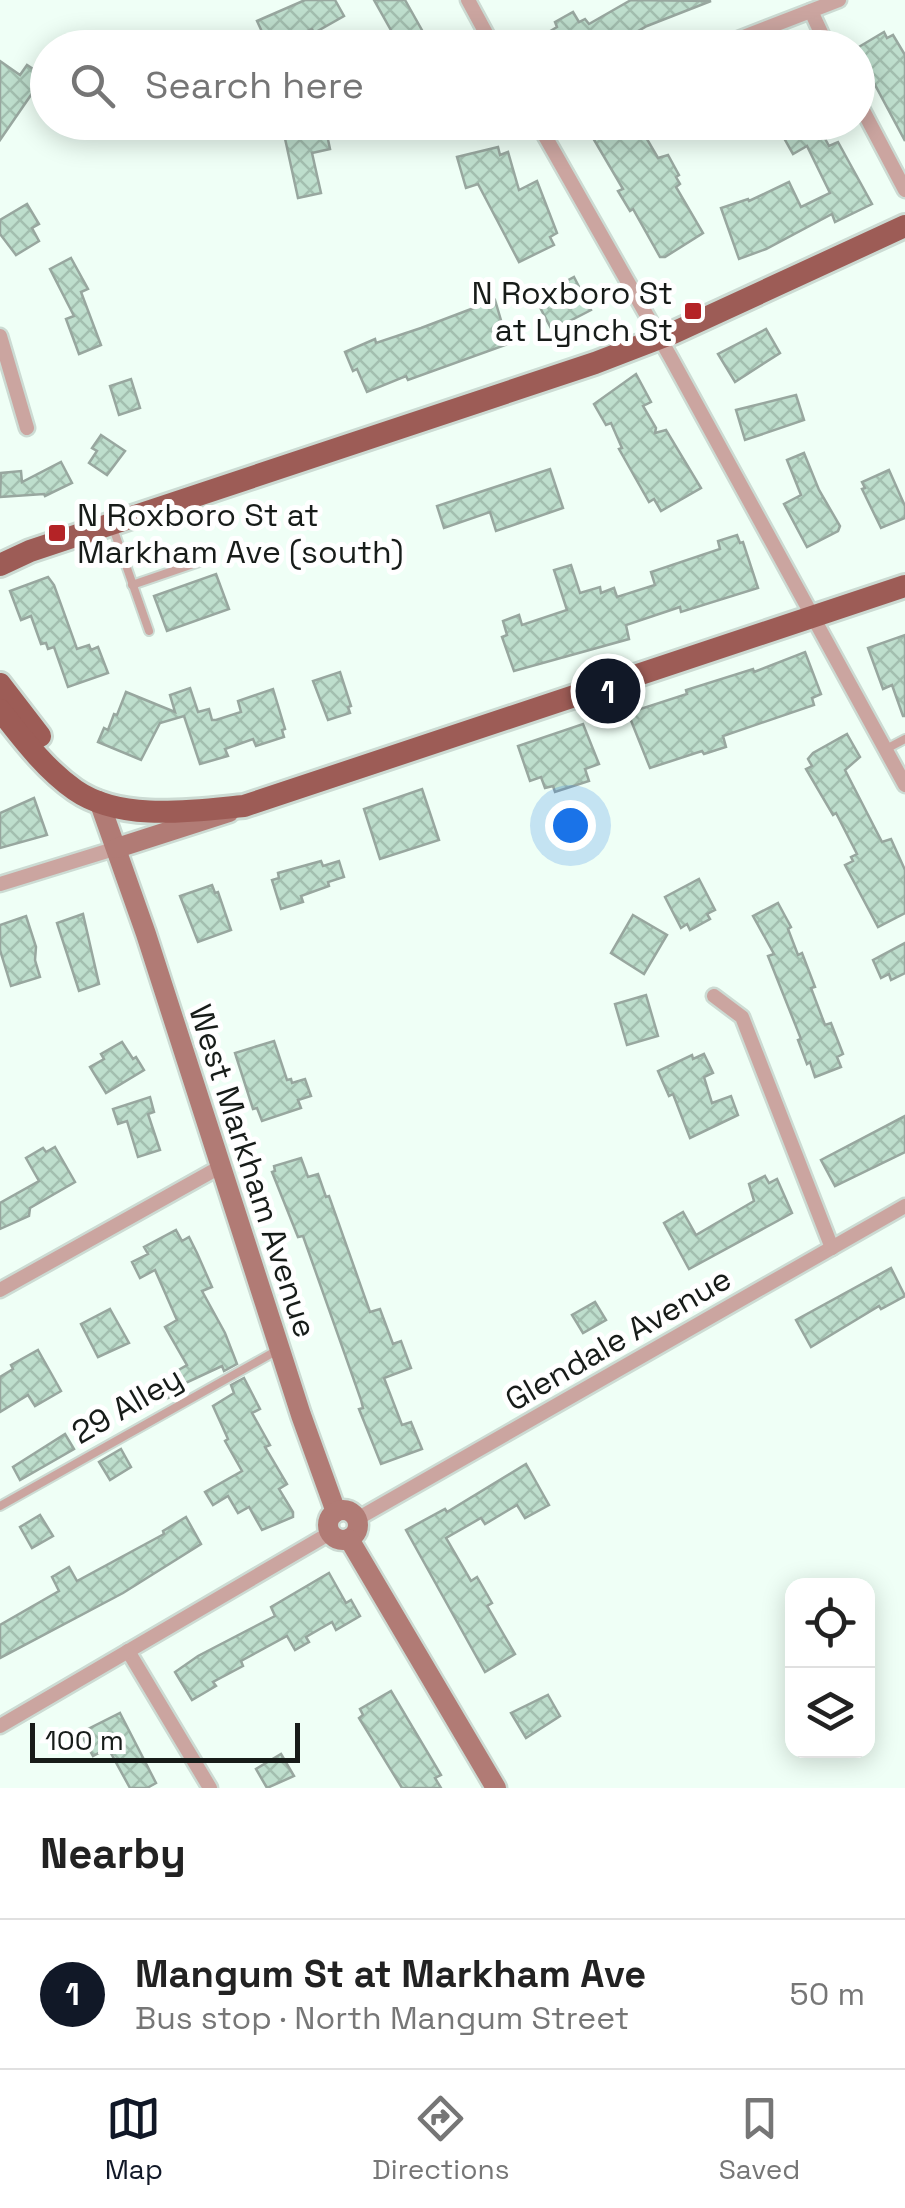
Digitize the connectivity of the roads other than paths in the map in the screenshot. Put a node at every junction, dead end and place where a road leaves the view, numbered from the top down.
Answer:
1 (468, 0) edge
2 (839, 0) edge
3 (811, 11) junction
4 (484, 30) edge
5 (762, 30) edge
6 (820, 30) edge
7 (875, 134) edge
8 (547, 140) edge
9 (905, 190) edge
10 (905, 226) edge
11 (0, 336) edge
12 (660, 338) junction
13 (27, 428) dead end
14 (112, 524) junction
15 (30, 551) junction
16 (0, 556) edge
17 (205, 560) dead end
18 (0, 565) edge
19 (132, 585) junction
20 (905, 586) edge
21 (814, 617) junction
22 (149, 630) dead end
23 (0, 684) edge
24 (7, 715) edge
25 (905, 739) edge
26 (886, 749) junction
27 (905, 785) edge
28 (99, 801) junction
29 (244, 806) junction
30 (117, 848) junction
31 (0, 884) edge
32 (714, 996) dead end
33 (220, 1168) junction
34 (905, 1206) edge
35 (832, 1248) junction
36 (0, 1290) edge
37 (280, 1350) junction
38 (0, 1506) edge
39 (346, 1515) junction
40 (340, 1536) junction
41 (128, 1651) junction
42 (0, 1726) edge
43 (493, 1787) edge
44 (210, 1788) edge

1 - 4 street
2 - 3 street
3 - 5 street
3 - 6 street
7 - 9 street
8 - 12 street
10 - 12 main road
11 - 13 street
12 - 14 main road
12 - 21 street
14 - 15 main road
14 - 19 lane
15 - 16 main road
15 - 18 main road
17 - 19 lane
19 - 22 lane
20 - 21 main road
21 - 26 street
21 - 29 main road
23 - 24 main road
24 - 28 main road
25 - 26 lane
26 - 27 street
28 - 29 main road
28 - 30 street, West Markham Avenue
29 - 30 street
30 - 31 street
30 - 33 street, West Markham Avenue
32 - 35 street
33 - 36 street
33 - 37 street, West Markham Avenue
34 - 35 street, Glendale Avenue
35 - 39 street, Glendale Avenue
37 - 38 lane, 29 Alley
37 - 39 street, West Markham Avenue
39 - 40 street
40 - 41 street
40 - 43 street
41 - 42 street
41 - 44 street

